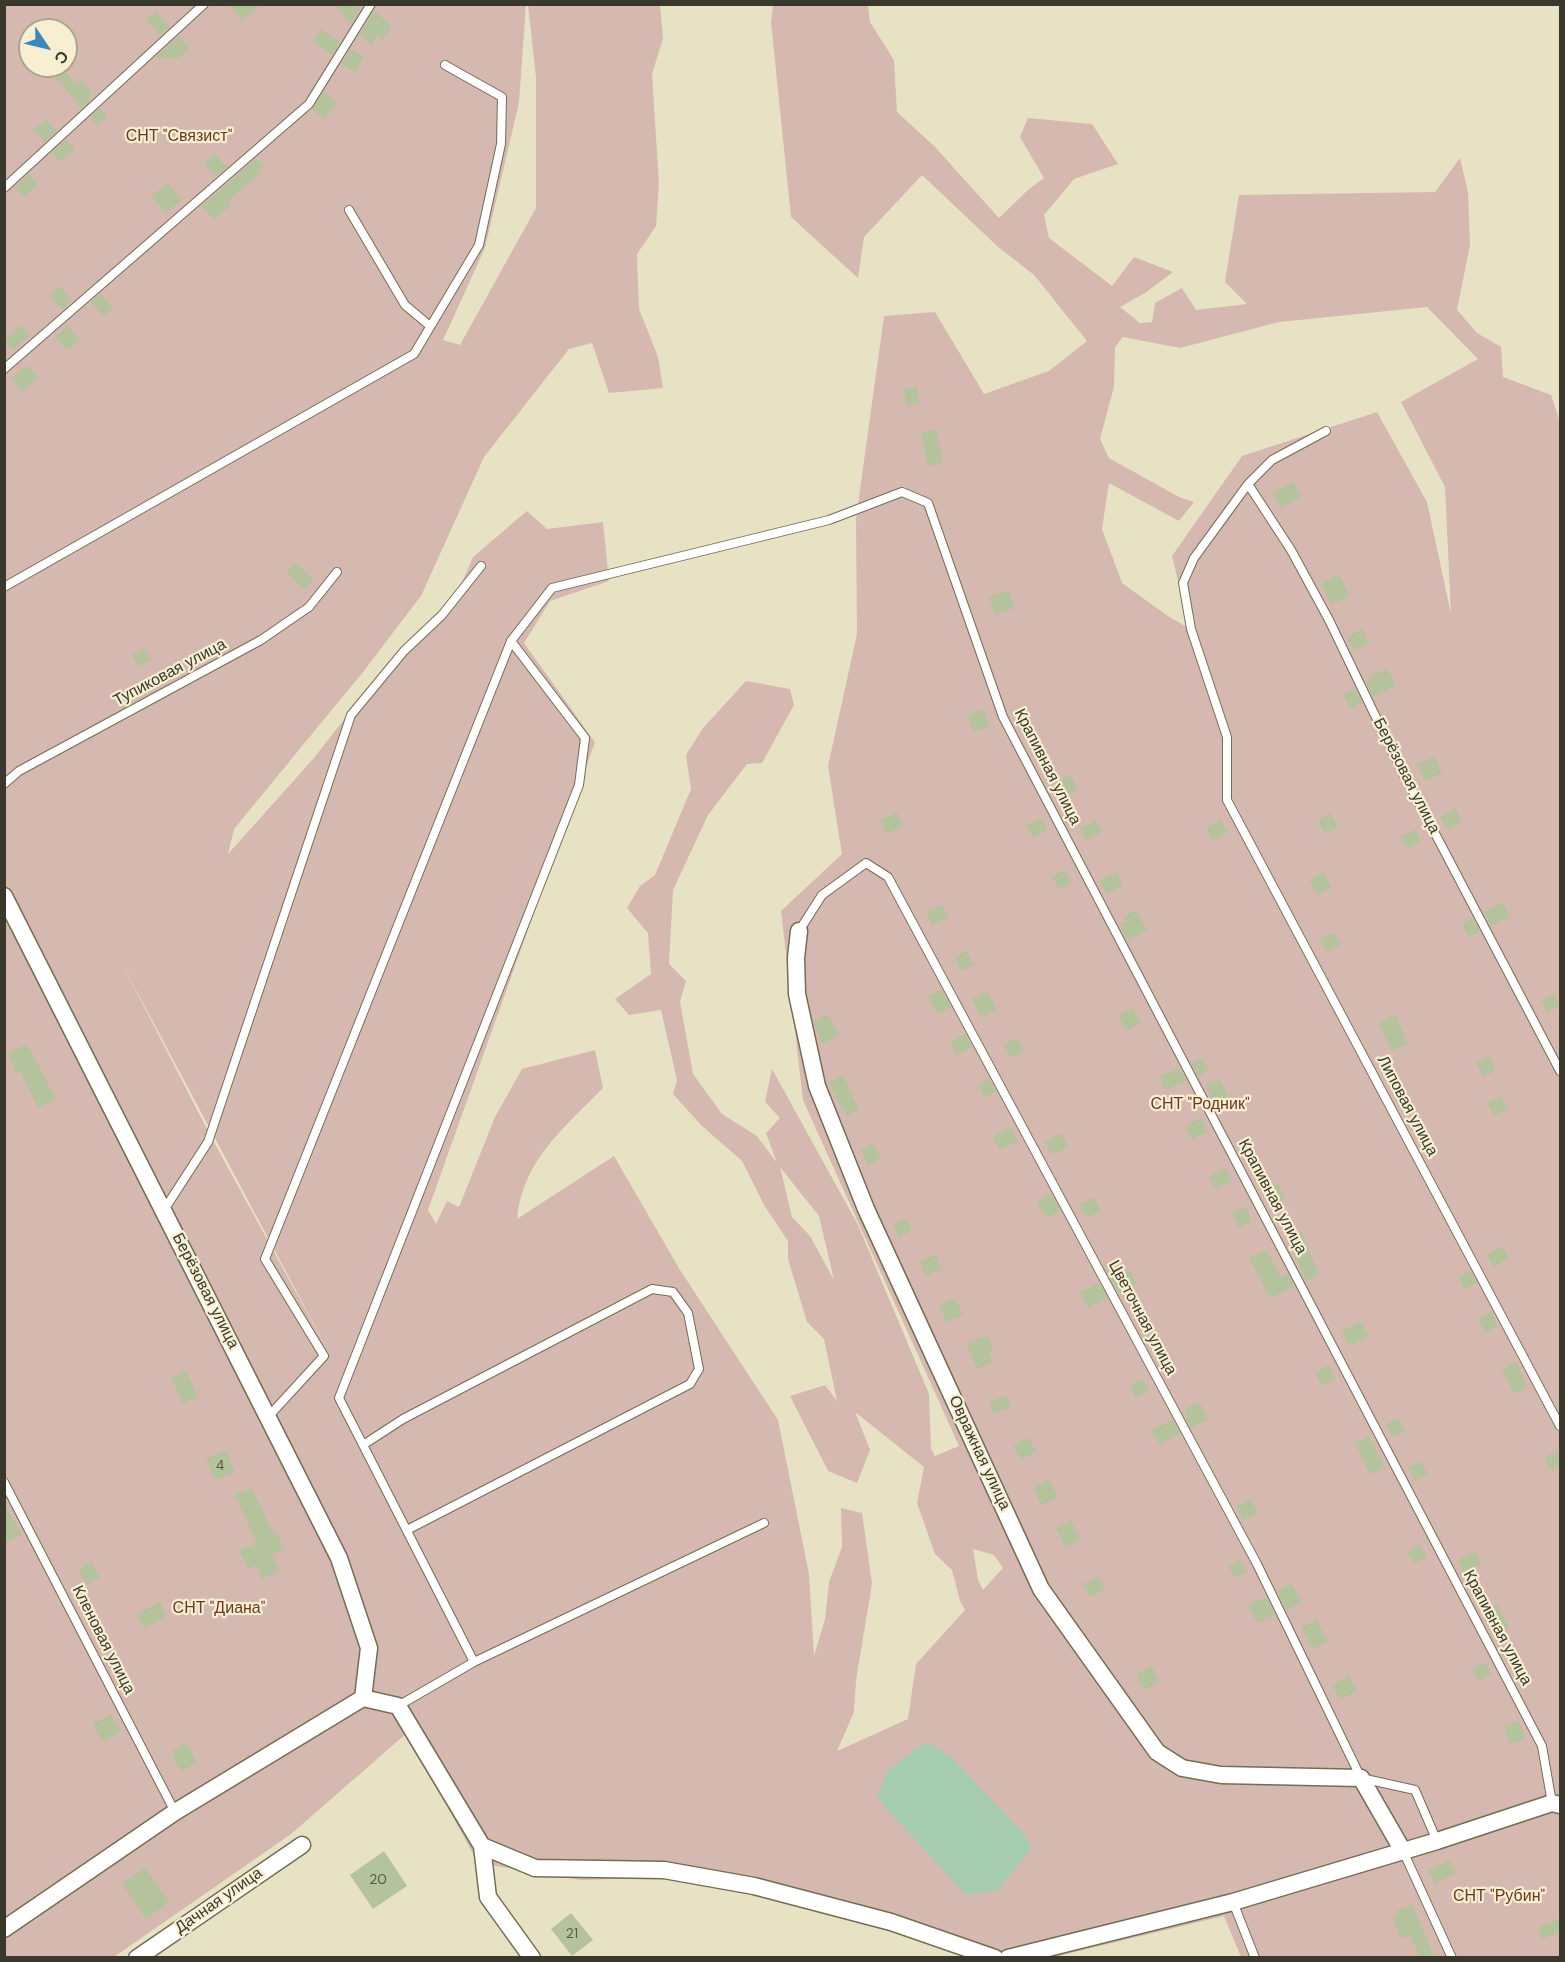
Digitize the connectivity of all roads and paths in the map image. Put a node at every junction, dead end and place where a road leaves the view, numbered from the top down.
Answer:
1 (204, 4) edge
2 (370, 4) edge
3 (445, 65) dead end
4 (4, 188) edge
5 (349, 210) dead end
6 (430, 326) junction
7 (4, 369) edge
8 (1326, 431) dead end
9 (1248, 484) junction
10 (481, 566) dead end
11 (337, 572) dead end
12 (4, 586) edge
13 (511, 641) junction
14 (4, 784) edge
15 (4, 896) edge
16 (799, 931) joint
17 (1560, 1071) edge
18 (164, 1210) junction
19 (268, 1418) junction
20 (1560, 1426) edge
21 (363, 1445) junction
22 (4, 1482) edge
23 (764, 1523) dead end
24 (406, 1530) junction
25 (474, 1662) junction
26 (363, 1698) junction
27 (398, 1706) junction
28 (1361, 1778) junction
29 (1556, 1804) edge
30 (175, 1812) junction
31 (1437, 1841) junction
32 (302, 1845) dead end
33 (482, 1845) junction
34 (1403, 1851) junction
35 (1233, 1902) junction
36 (4, 1929) edge
37 (137, 1958) edge
38 (532, 1958) edge
39 (995, 1958) edge
40 (1008, 1958) edge
41 (1255, 1958) edge
42 (1452, 1958) edge

1 - 4 lane
2 - 7 lane
3 - 6 lane
5 - 6 lane
6 - 12 lane
8 - 9 lane
9 - 17 lane, Берёзовая улица
9 - 20 lane, Липовая улица
10 - 18 lane
11 - 14 lane, Тупиковая улица
13 - 19 lane
13 - 21 lane
13 - 29 lane, Крапивная улица
15 - 18 street, Берёзовая улица
16 - 28 street, Овражная улица
16 - 28 lane, Цветочная улица
18 - 19 street, Берёзовая улица
19 - 26 street, Берёзовая улица
21 - 24 lane
21 - 24 lane
22 - 30 lane, Кленовая улица
23 - 25 lane
24 - 25 lane
25 - 27 lane
26 - 27 street
26 - 30 street
27 - 33 street
28 - 31 lane
28 - 34 street
29 - 31 street
30 - 36 street
31 - 34 street
32 - 37 street, Дачная улица
33 - 38 street
33 - 39 street
34 - 35 street
34 - 42 lane
35 - 40 street
35 - 41 lane

